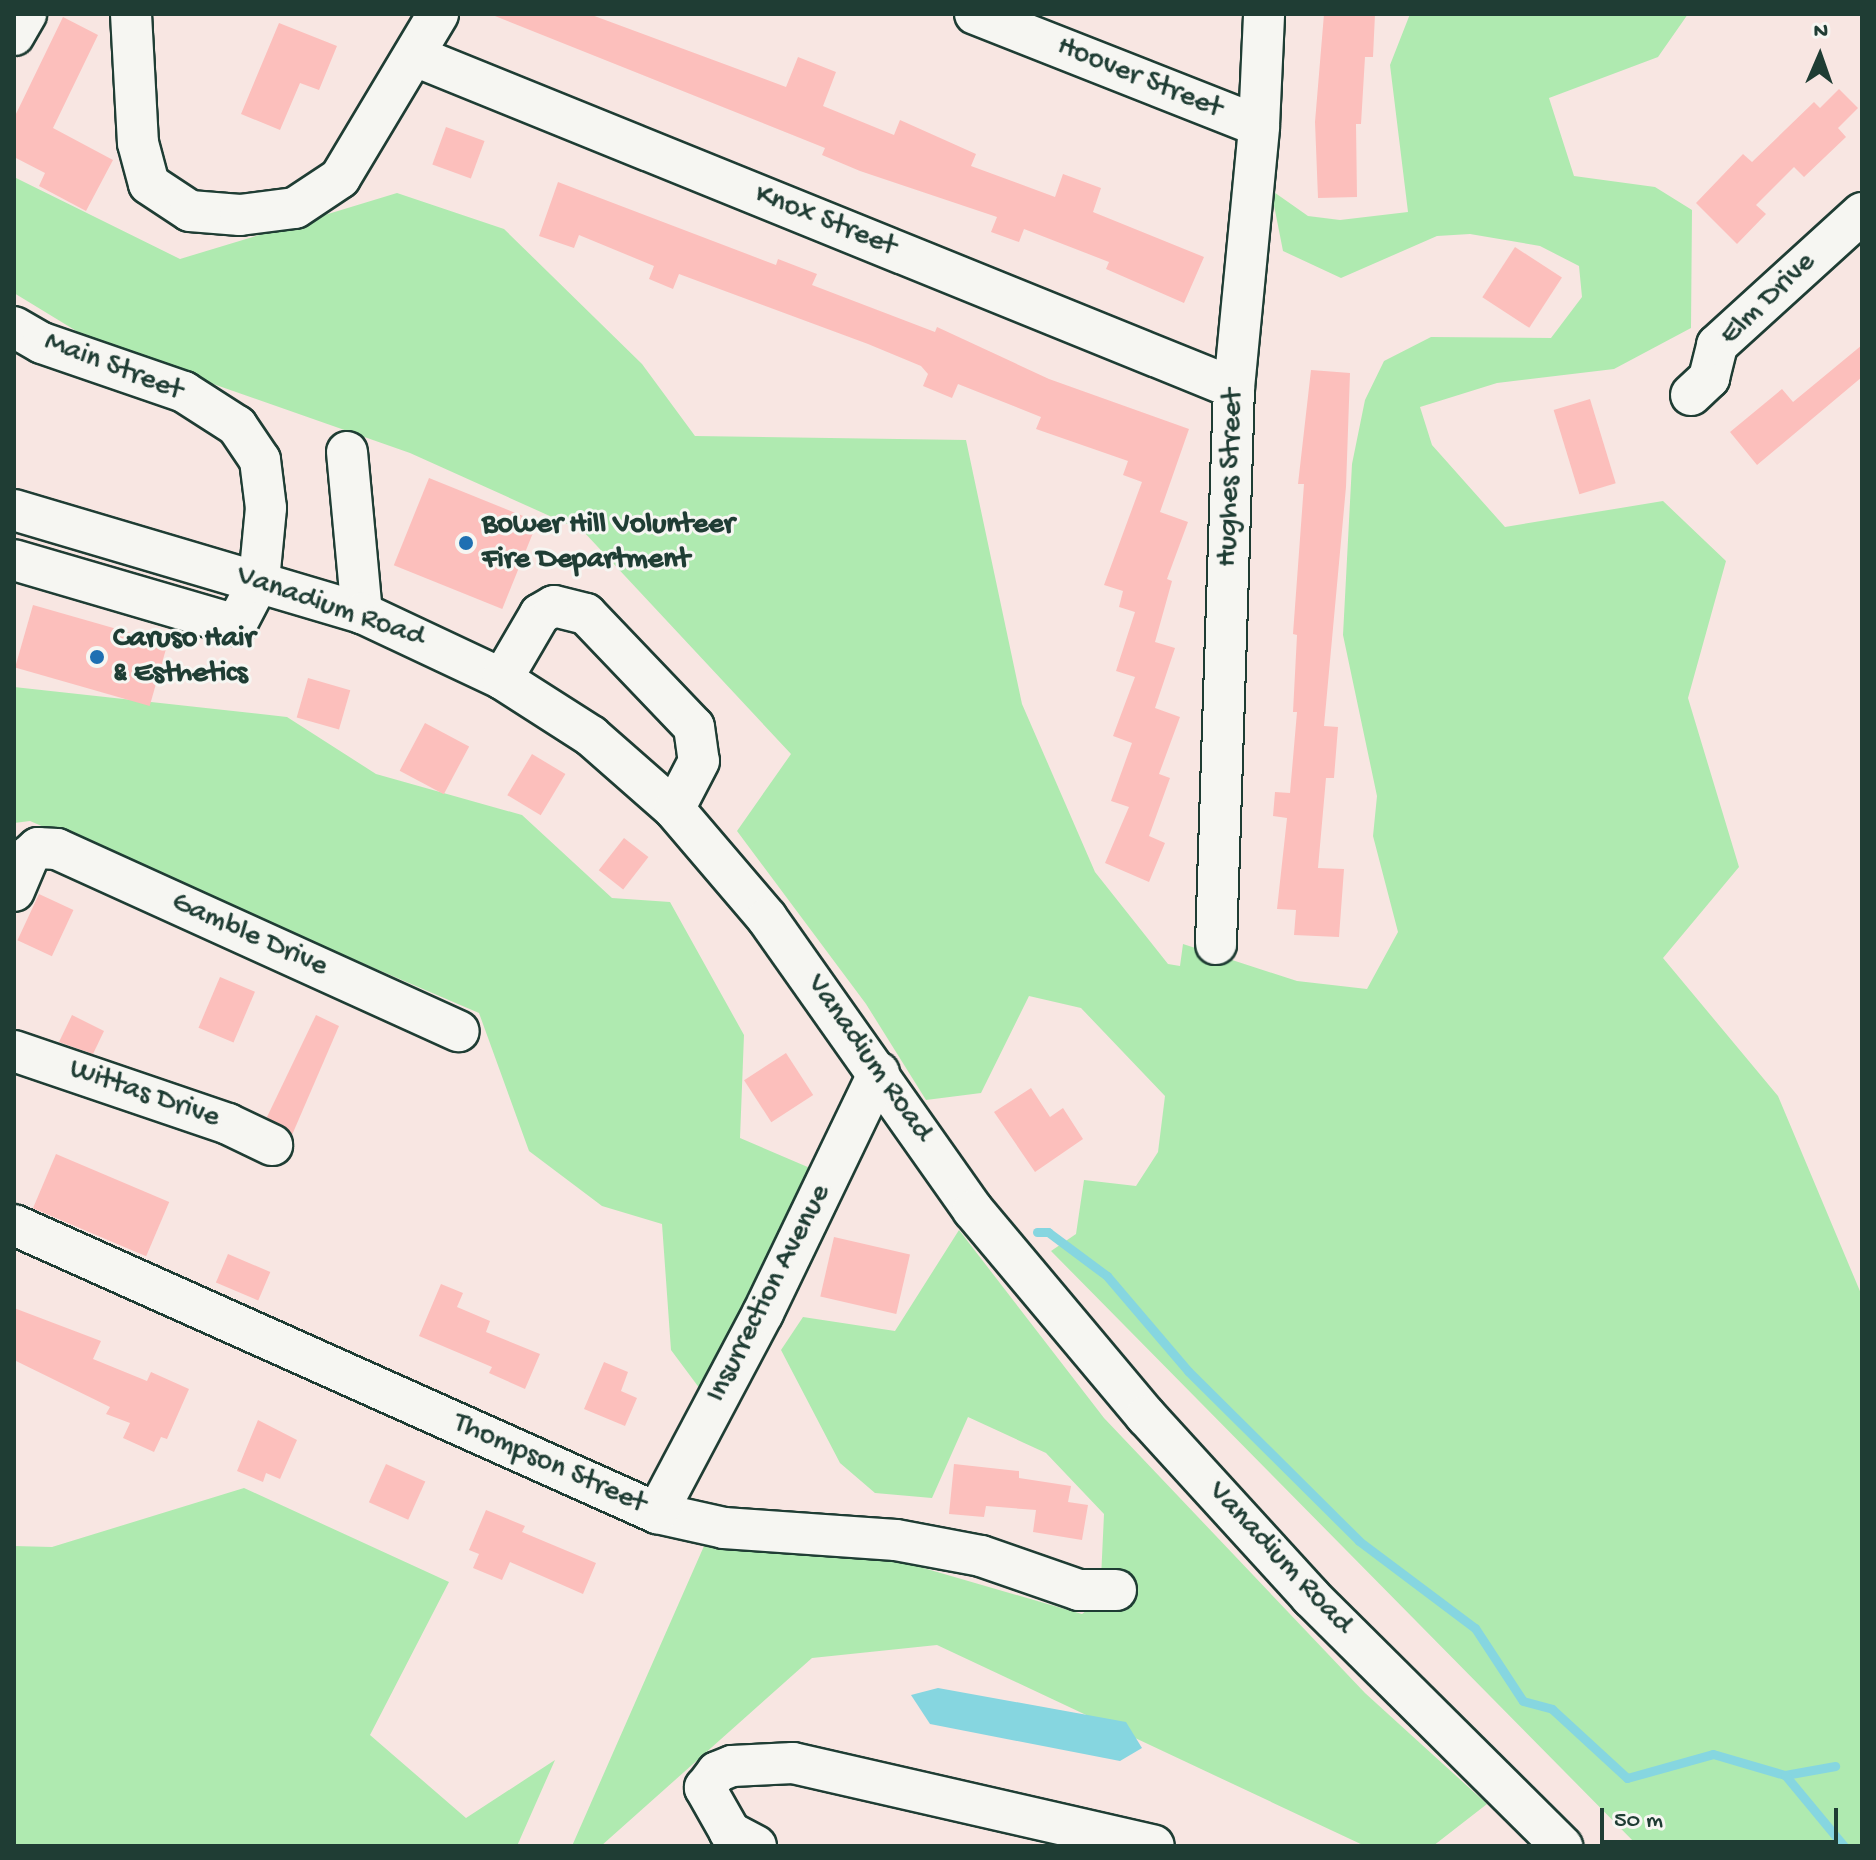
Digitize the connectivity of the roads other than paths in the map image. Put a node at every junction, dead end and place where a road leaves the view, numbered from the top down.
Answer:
1 (26, 14) edge
2 (131, 14) edge
3 (438, 14) edge
4 (975, 14) edge
5 (1264, 14) edge
6 (14, 35) edge
7 (415, 56) junction
8 (1259, 126) junction
9 (1862, 213) edge
10 (14, 327) edge
11 (1234, 388) junction
12 (1691, 395) dead end
13 (347, 452) dead end
14 (19, 525) edge
15 (14, 560) edge
16 (259, 581) junction
17 (362, 613) junction
18 (502, 679) junction
19 (674, 809) junction
20 (14, 891) edge
21 (1216, 944) dead end
22 (459, 1031) dead end
23 (14, 1051) edge
24 (879, 1072) junction
25 (272, 1145) dead end
26 (14, 1225) edge
27 (657, 1513) junction
28 (1116, 1590) dead end
29 (1049, 1833) edge
30 (756, 1846) edge
31 (1154, 1846) edge
32 (1562, 1846) edge

1 - 6 street
2 - 7 street
3 - 7 street
4 - 8 street, Hoover Street
5 - 8 street, Hughes Street
7 - 11 street, Knox Street
8 - 11 street, Hughes Street
9 - 12 street, Elm Drive
10 - 16 street, Main Street
11 - 21 street, Hughes Street
13 - 17 street
14 - 16 street, Vanadium Road
15 - 16 street
16 - 17 street, Vanadium Road
17 - 18 street, Vanadium Road
18 - 19 street, Vanadium Road
18 - 19 street
19 - 24 street, Vanadium Road
20 - 22 street, Gamble Drive
23 - 25 street, Wittas Drive
24 - 27 street, Insurrection Avenue
24 - 32 street, Vanadium Road
26 - 27 street, Thompson Street
27 - 28 street, Thompson Street
29 - 30 street
29 - 31 street

